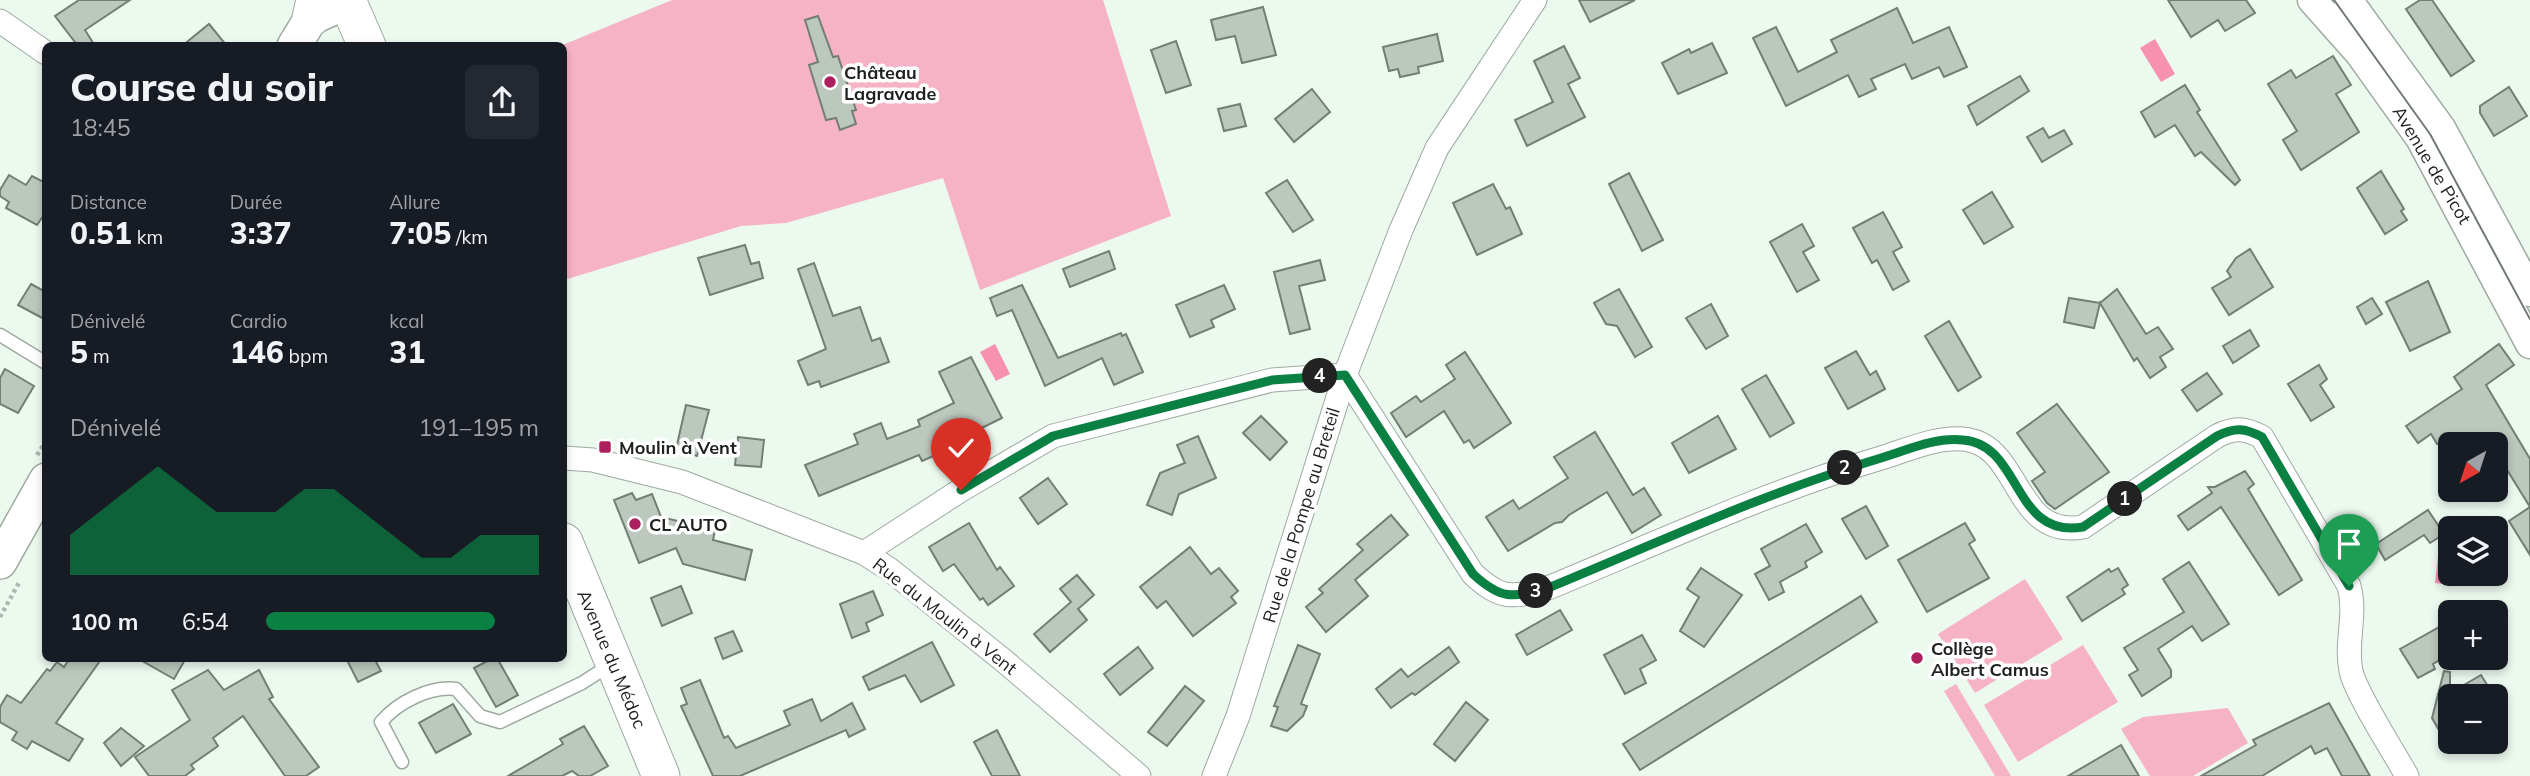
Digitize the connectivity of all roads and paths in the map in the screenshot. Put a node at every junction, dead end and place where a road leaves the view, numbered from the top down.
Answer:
1 (1535, 0) edge
2 (2312, 0) edge
3 (2348, 0) edge
4 (323, 13) edge
5 (0, 21) edge
6 (362, 42) edge
7 (42, 50) edge
8 (2530, 292) edge
9 (0, 335) edge
10 (2530, 344) edge
11 (42, 361) edge
12 (1345, 375) junction
13 (567, 458) edge
14 (42, 487) edge
15 (567, 549) edge
16 (864, 553) junction
17 (0, 562) edge
18 (614, 663) junction
19 (402, 762) dead end
20 (661, 776) edge
21 (1139, 776) edge
22 (1214, 776) edge
23 (2407, 776) edge

1 - 12 street, Rue de la Pompe au Breteil
2 - 10 street, Avenue de Picot
3 - 8 street, Avenue de Picot
4 - 6 main road
5 - 7 street
9 - 11 lane
12 - 16 street
12 - 22 street, Rue de la Pompe au Breteil
12 - 23 street
13 - 16 street, Rue du Moulin à Vent
14 - 17 main road
15 - 18 main road, Avenue du Médoc
16 - 21 street, Rue du Moulin à Vent
18 - 19 lane
18 - 20 main road, Avenue du Médoc

